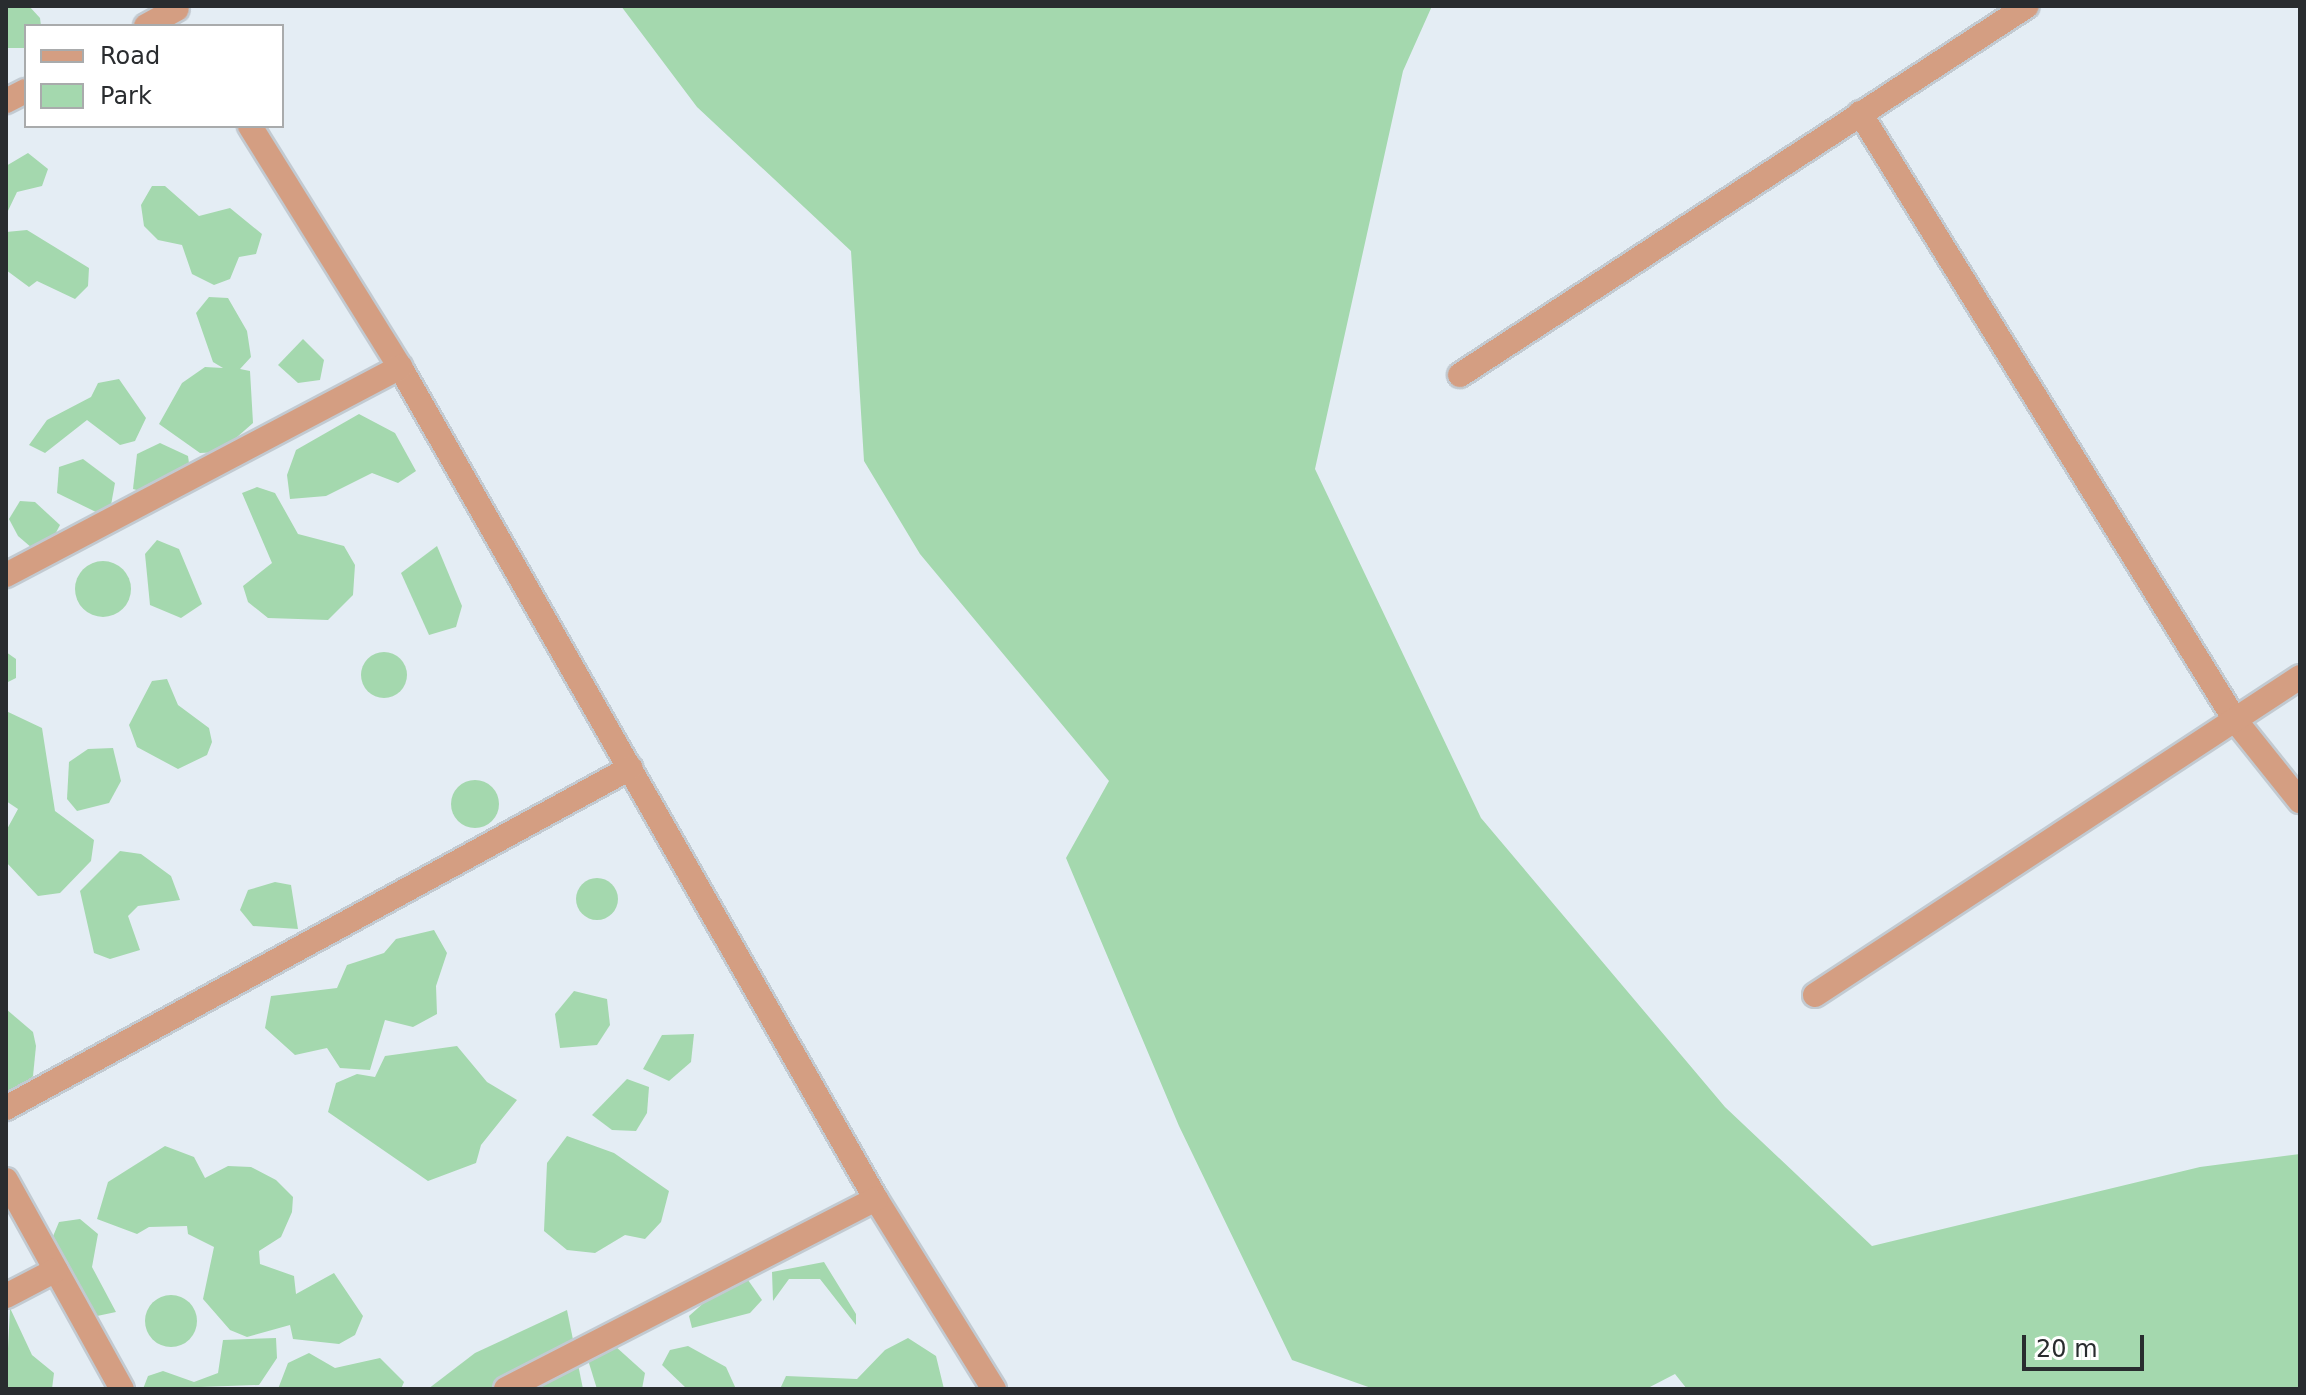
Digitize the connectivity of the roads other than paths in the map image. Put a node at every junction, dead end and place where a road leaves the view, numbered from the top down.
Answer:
1 (2027, 6) edge
2 (180, 14) edge
3 (152, 24) edge
4 (24, 92) edge
5 (6, 101) edge
6 (1860, 113) junction
7 (251, 128) edge
8 (400, 367) junction
9 (1460, 375) dead end
10 (6, 575) edge
11 (2300, 677) edge
12 (2235, 720) junction
13 (630, 768) junction
14 (2300, 801) edge
15 (1815, 995) dead end
16 (6, 1108) edge
17 (6, 1180) edge
18 (876, 1199) junction
19 (56, 1270) junction
20 (6, 1296) edge
21 (122, 1389) edge
22 (506, 1389) edge
23 (994, 1389) edge

1 - 6 street
2 - 3 street
4 - 5 street
6 - 9 street
6 - 12 street
7 - 8 street
8 - 10 street
8 - 13 street
11 - 12 street
12 - 14 street
12 - 15 street
13 - 16 street
13 - 18 street
17 - 19 street
18 - 22 street
18 - 23 street
19 - 20 street
19 - 21 street

